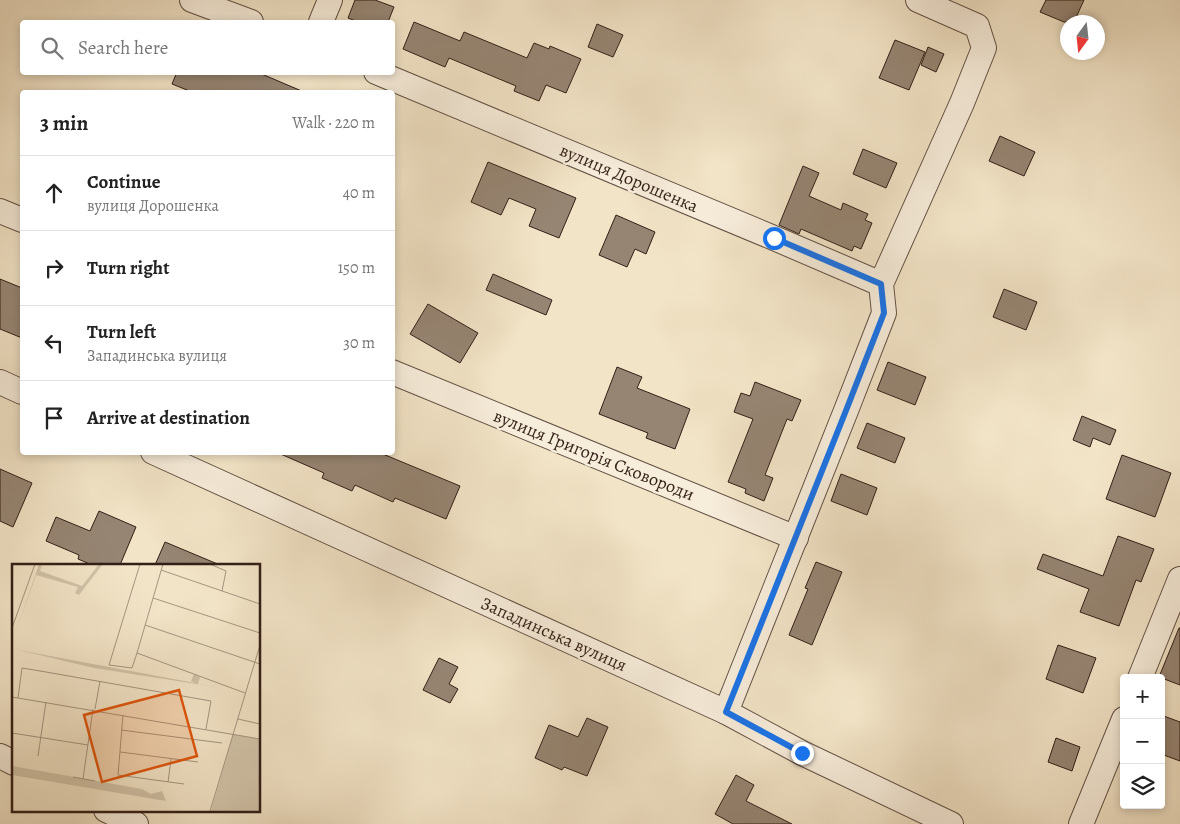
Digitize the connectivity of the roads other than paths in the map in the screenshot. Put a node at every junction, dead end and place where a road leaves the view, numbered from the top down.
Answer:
1 (192, 0) edge
2 (330, 0) edge
3 (918, 0) edge
4 (246, 20) edge
5 (322, 20) edge
6 (383, 75) edge
7 (0, 211) edge
8 (20, 219) edge
9 (881, 284) junction
10 (395, 373) edge
11 (0, 382) edge
12 (20, 391) edge
13 (160, 455) edge
14 (796, 538) junction
15 (1180, 579) edge
16 (1142, 674) edge
17 (726, 712) junction
18 (1124, 719) edge
19 (0, 756) edge
20 (12, 762) edge
21 (110, 812) edge
22 (136, 824) edge
23 (951, 824) edge
24 (1081, 824) edge

1 - 4 street
2 - 5 street
3 - 9 street
6 - 9 street, вулиця Дорошенка
7 - 8 street
9 - 14 street
10 - 14 street, вулиця Григорія Сковороди
11 - 12 street
13 - 17 street, Западинська вулиця
14 - 17 street
15 - 16 street
17 - 23 street, Западинська вулиця
18 - 24 street
19 - 20 street
21 - 22 street

